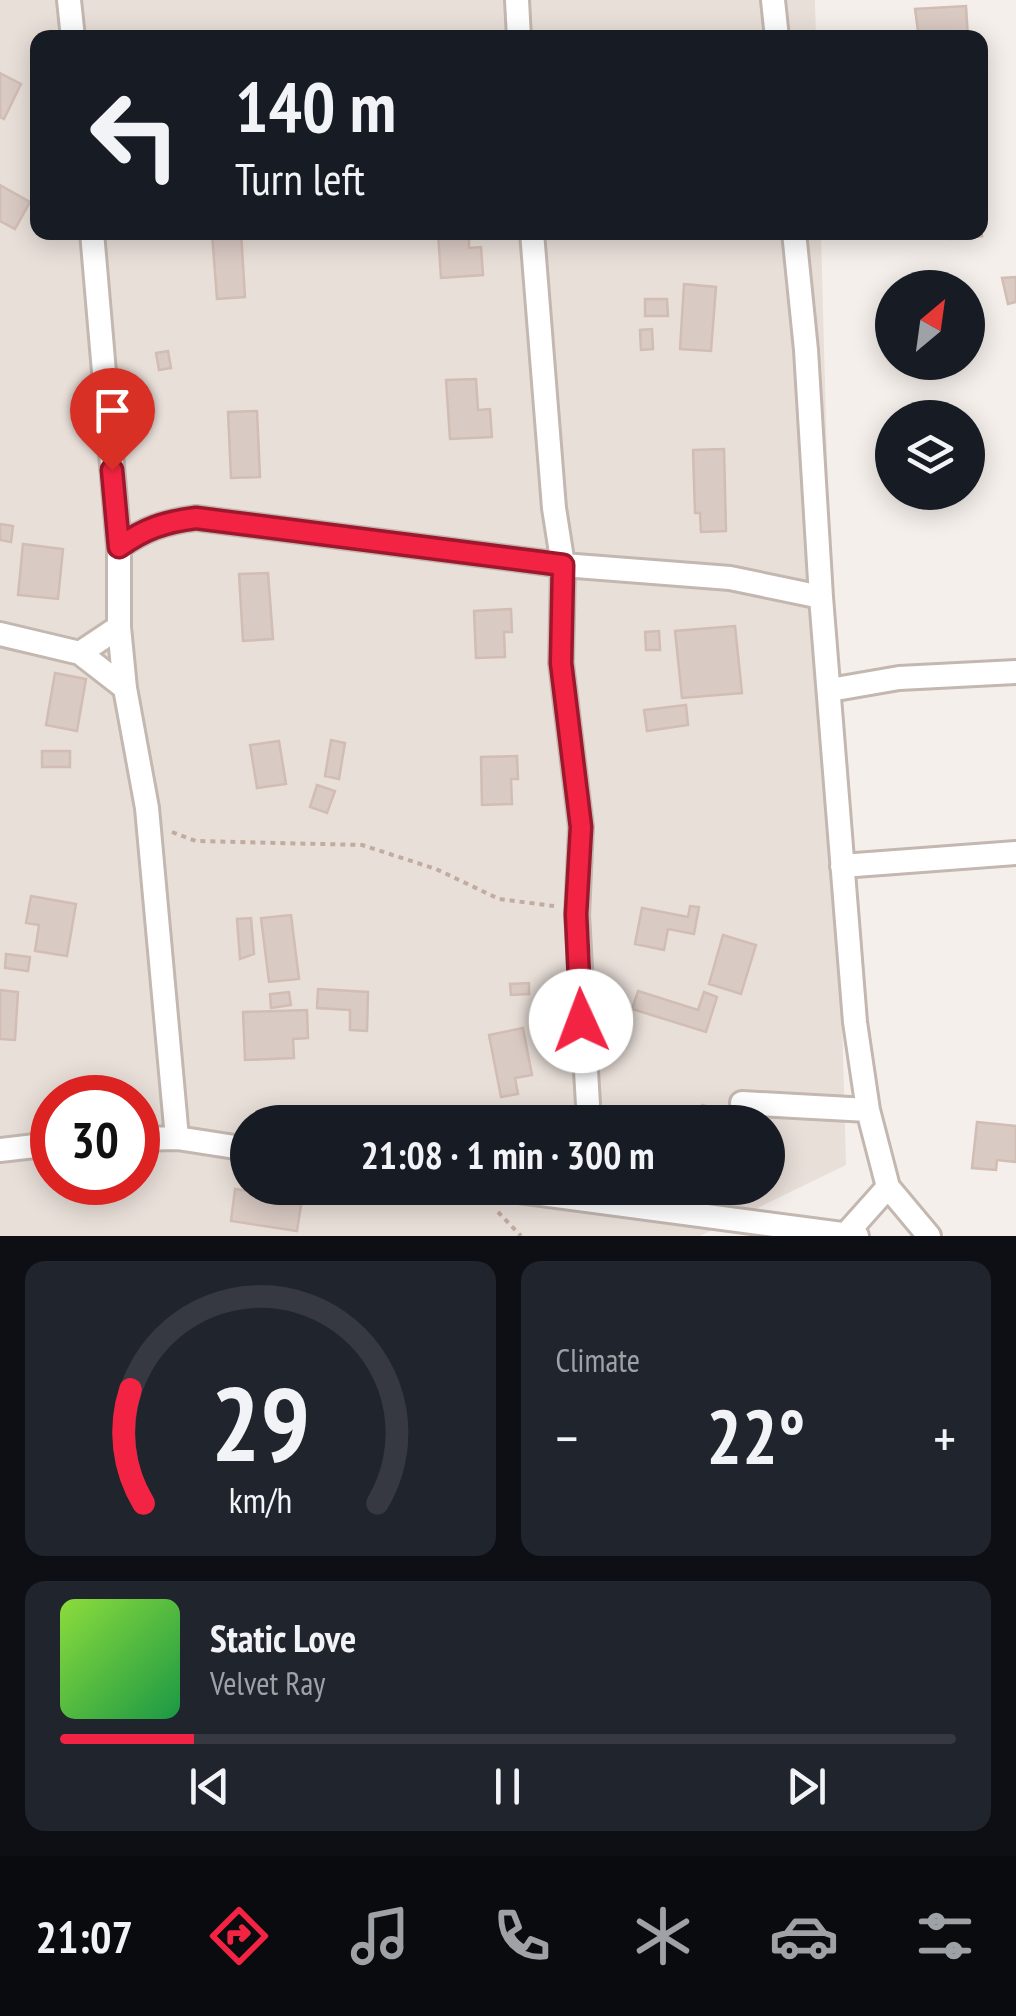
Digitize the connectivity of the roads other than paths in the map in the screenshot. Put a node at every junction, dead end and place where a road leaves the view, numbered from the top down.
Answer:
1 (69, 0) edge
2 (517, 0) edge
3 (774, 0) edge
4 (71, 30) edge
5 (518, 30) edge
6 (776, 30) edge
7 (93, 240) edge
8 (533, 240) edge
9 (795, 240) edge
10 (119, 547) junction
11 (563, 565) junction
12 (820, 597) junction
13 (119, 627) junction
14 (0, 634) edge
15 (80, 653) junction
16 (1016, 672) edge
17 (126, 688) junction
18 (830, 690) junction
19 (1016, 853) edge
20 (842, 866) junction
21 (742, 1104) dead end
22 (588, 1105) edge
23 (868, 1110) junction
24 (177, 1138) junction
25 (160, 1139) edge
26 (230, 1145) edge
27 (30, 1147) edge
28 (0, 1150) edge
29 (888, 1187) junction
30 (639, 1205) edge
31 (745, 1229) edge
32 (851, 1235) edge
33 (928, 1236) edge

1 - 4 street
2 - 5 street
3 - 6 street
7 - 10 street
8 - 11 street
9 - 12 street
10 - 11 street
10 - 13 street
11 - 12 street
11 - 22 street
12 - 18 street
13 - 15 street
13 - 17 street
14 - 15 street
15 - 17 street
16 - 18 street
17 - 24 street
18 - 20 street
19 - 20 street
20 - 23 street
21 - 23 street
23 - 29 street
24 - 25 street
24 - 26 street
27 - 28 street
29 - 32 street
29 - 33 street
30 - 31 street
31 - 32 street

